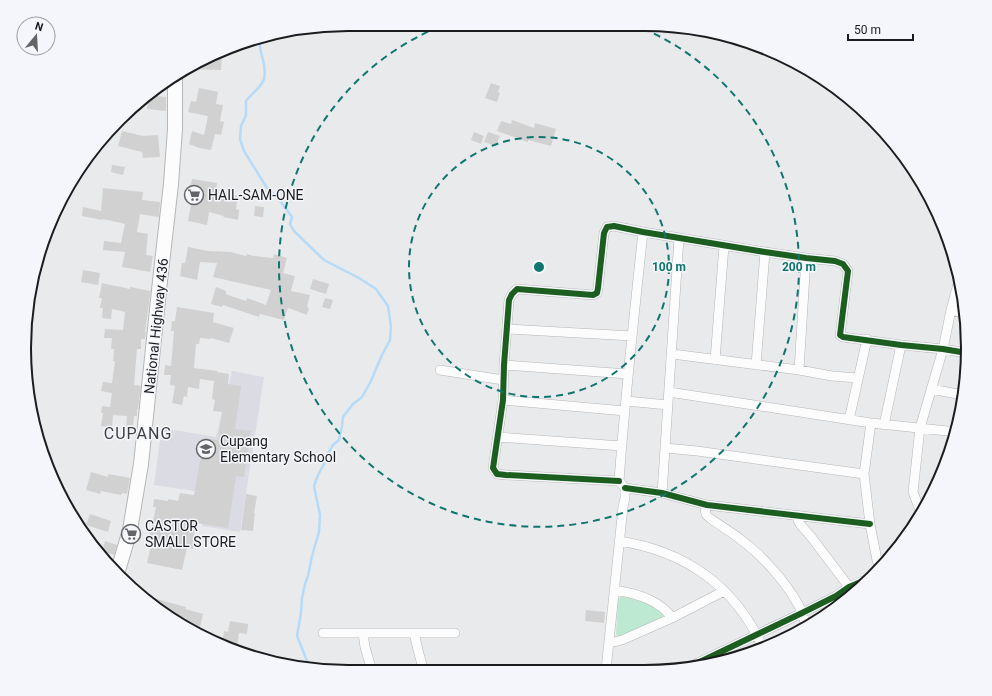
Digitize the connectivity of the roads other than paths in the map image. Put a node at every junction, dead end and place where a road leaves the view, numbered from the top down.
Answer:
1 (175, 82) edge
2 (643, 232) junction
3 (679, 238) junction
4 (724, 246) junction
5 (765, 252) junction
6 (806, 258) junction
7 (956, 292) edge
8 (951, 310) junction
9 (958, 311) edge
10 (507, 329) junction
11 (632, 336) junction
12 (867, 340) junction
13 (901, 345) junction
14 (943, 349) junction
15 (961, 352) edge
16 (672, 354) junction
17 (715, 360) junction
18 (756, 364) junction
19 (504, 365) junction
20 (440, 370) dead end
21 (799, 370) junction
22 (628, 374) junction
23 (858, 378) junction
24 (504, 380) junction
25 (931, 389) junction
26 (669, 392) junction
27 (957, 394) edge
28 (503, 400) junction
29 (626, 401) junction
30 (668, 405) junction
31 (625, 411) junction
32 (849, 420) junction
33 (871, 423) junction
34 (884, 425) junction
35 (920, 428) junction
36 (950, 431) edge
37 (498, 437) junction
38 (622, 446) junction
39 (665, 448) junction
40 (864, 474) junction
41 (622, 485) junction
42 (662, 493) junction
43 (707, 505) junction
44 (919, 507) edge
45 (798, 516) junction
46 (870, 524) junction
47 (620, 541) junction
48 (878, 562) edge
49 (119, 567) edge
50 (854, 585) edge
51 (849, 587) junction
52 (614, 590) junction
53 (724, 591) junction
54 (843, 594) edge
55 (834, 602) edge
56 (802, 613) junction
57 (672, 618) junction
58 (805, 621) edge
59 (323, 633) dead end
60 (363, 633) junction
61 (414, 633) junction
62 (454, 633) dead end
63 (756, 634) junction
64 (609, 642) junction
65 (760, 643) edge
66 (715, 657) edge
67 (370, 665) edge
68 (422, 665) edge
69 (607, 665) edge

1 - 49 main road, National Highway 436
2 - 3 street
2 - 10 street
2 - 11 street
3 - 4 street
3 - 16 street
4 - 5 street
4 - 17 street
5 - 6 street
5 - 18 street
6 - 12 street
6 - 21 street
7 - 8 street
8 - 9 street
8 - 14 street
10 - 11 street
10 - 19 street
11 - 22 street
12 - 13 street
12 - 23 street
13 - 14 street
13 - 34 street
14 - 15 street
14 - 25 street
16 - 17 street
16 - 26 street
17 - 18 street
18 - 21 street
19 - 22 street
19 - 24 street
20 - 24 street
21 - 23 street
22 - 29 street
23 - 32 street
24 - 28 street
25 - 27 street
25 - 35 street
26 - 30 street
26 - 32 street
28 - 31 street
28 - 37 street
29 - 30 street
29 - 31 street
30 - 39 street
31 - 38 street
32 - 33 street
33 - 34 street
33 - 40 street
34 - 35 street
35 - 36 street
35 - 44 street
37 - 38 street
37 - 41 street
38 - 41 street
39 - 40 street
39 - 42 street
40 - 46 street
41 - 42 street
41 - 47 street
42 - 43 street
43 - 45 street
43 - 56 street
45 - 46 street
45 - 51 street
46 - 48 street
47 - 52 street
47 - 53 street
50 - 51 street
51 - 54 street
52 - 57 street
52 - 64 street
53 - 57 street
53 - 63 street
55 - 56 street
56 - 58 street
56 - 63 street
57 - 64 street
59 - 60 street
60 - 61 street
60 - 67 street
61 - 62 street
61 - 68 street
63 - 65 street
63 - 66 street
64 - 69 street

